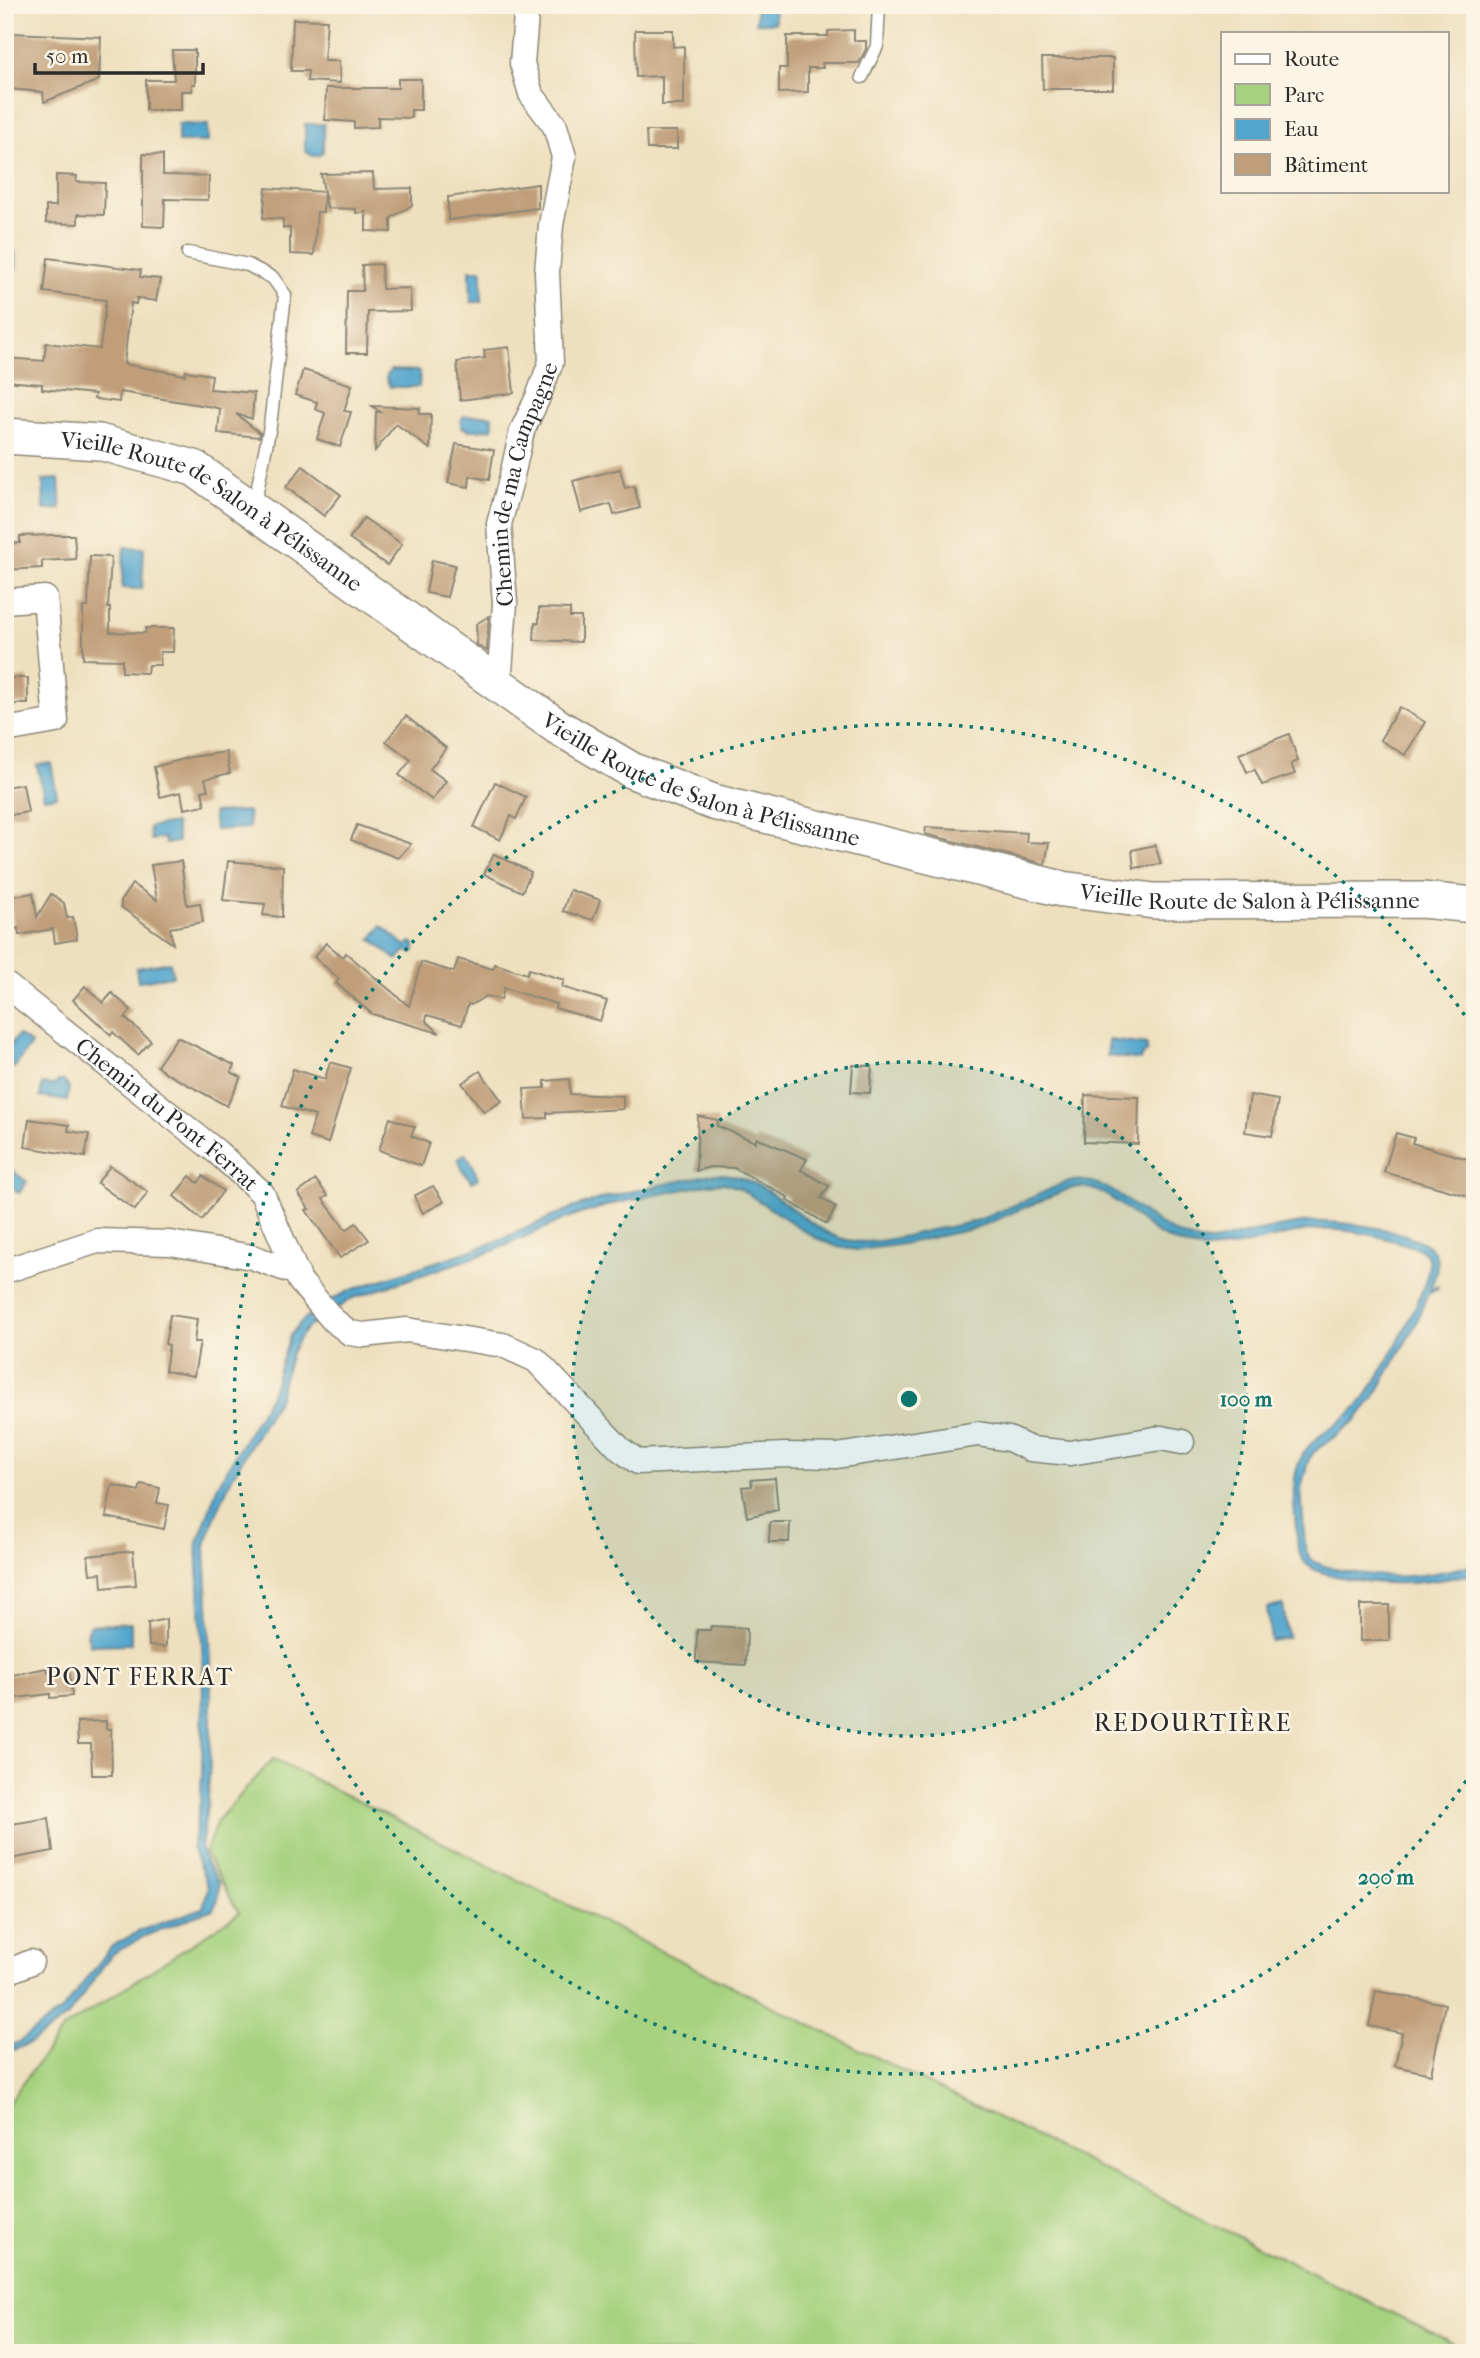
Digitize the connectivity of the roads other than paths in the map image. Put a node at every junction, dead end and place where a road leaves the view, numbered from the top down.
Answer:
1 (527, 5) edge
2 (879, 5) edge
3 (862, 77) dead end
4 (188, 253) dead end
5 (5, 436) edge
6 (254, 510) junction
7 (5, 601) edge
8 (499, 685) junction
9 (5, 730) edge
10 (1475, 905) edge
11 (5, 984) edge
12 (5, 1271) edge
13 (297, 1273) junction
14 (1182, 1442) dead end
15 (30, 1962) dead end
16 (5, 1973) edge

1 - 8 street, Chemin de ma Campagne
2 - 3 lane
4 - 6 lane
5 - 6 street, Vieille Route de Salon à Pélissanne
6 - 8 street, Vieille Route de Salon à Pélissanne
7 - 9 street
8 - 10 street, Vieille Route de Salon à Pélissanne
11 - 13 street, Chemin du Pont Ferrat
12 - 13 street
13 - 14 street, Chemin du Pont Ferrat
15 - 16 street

